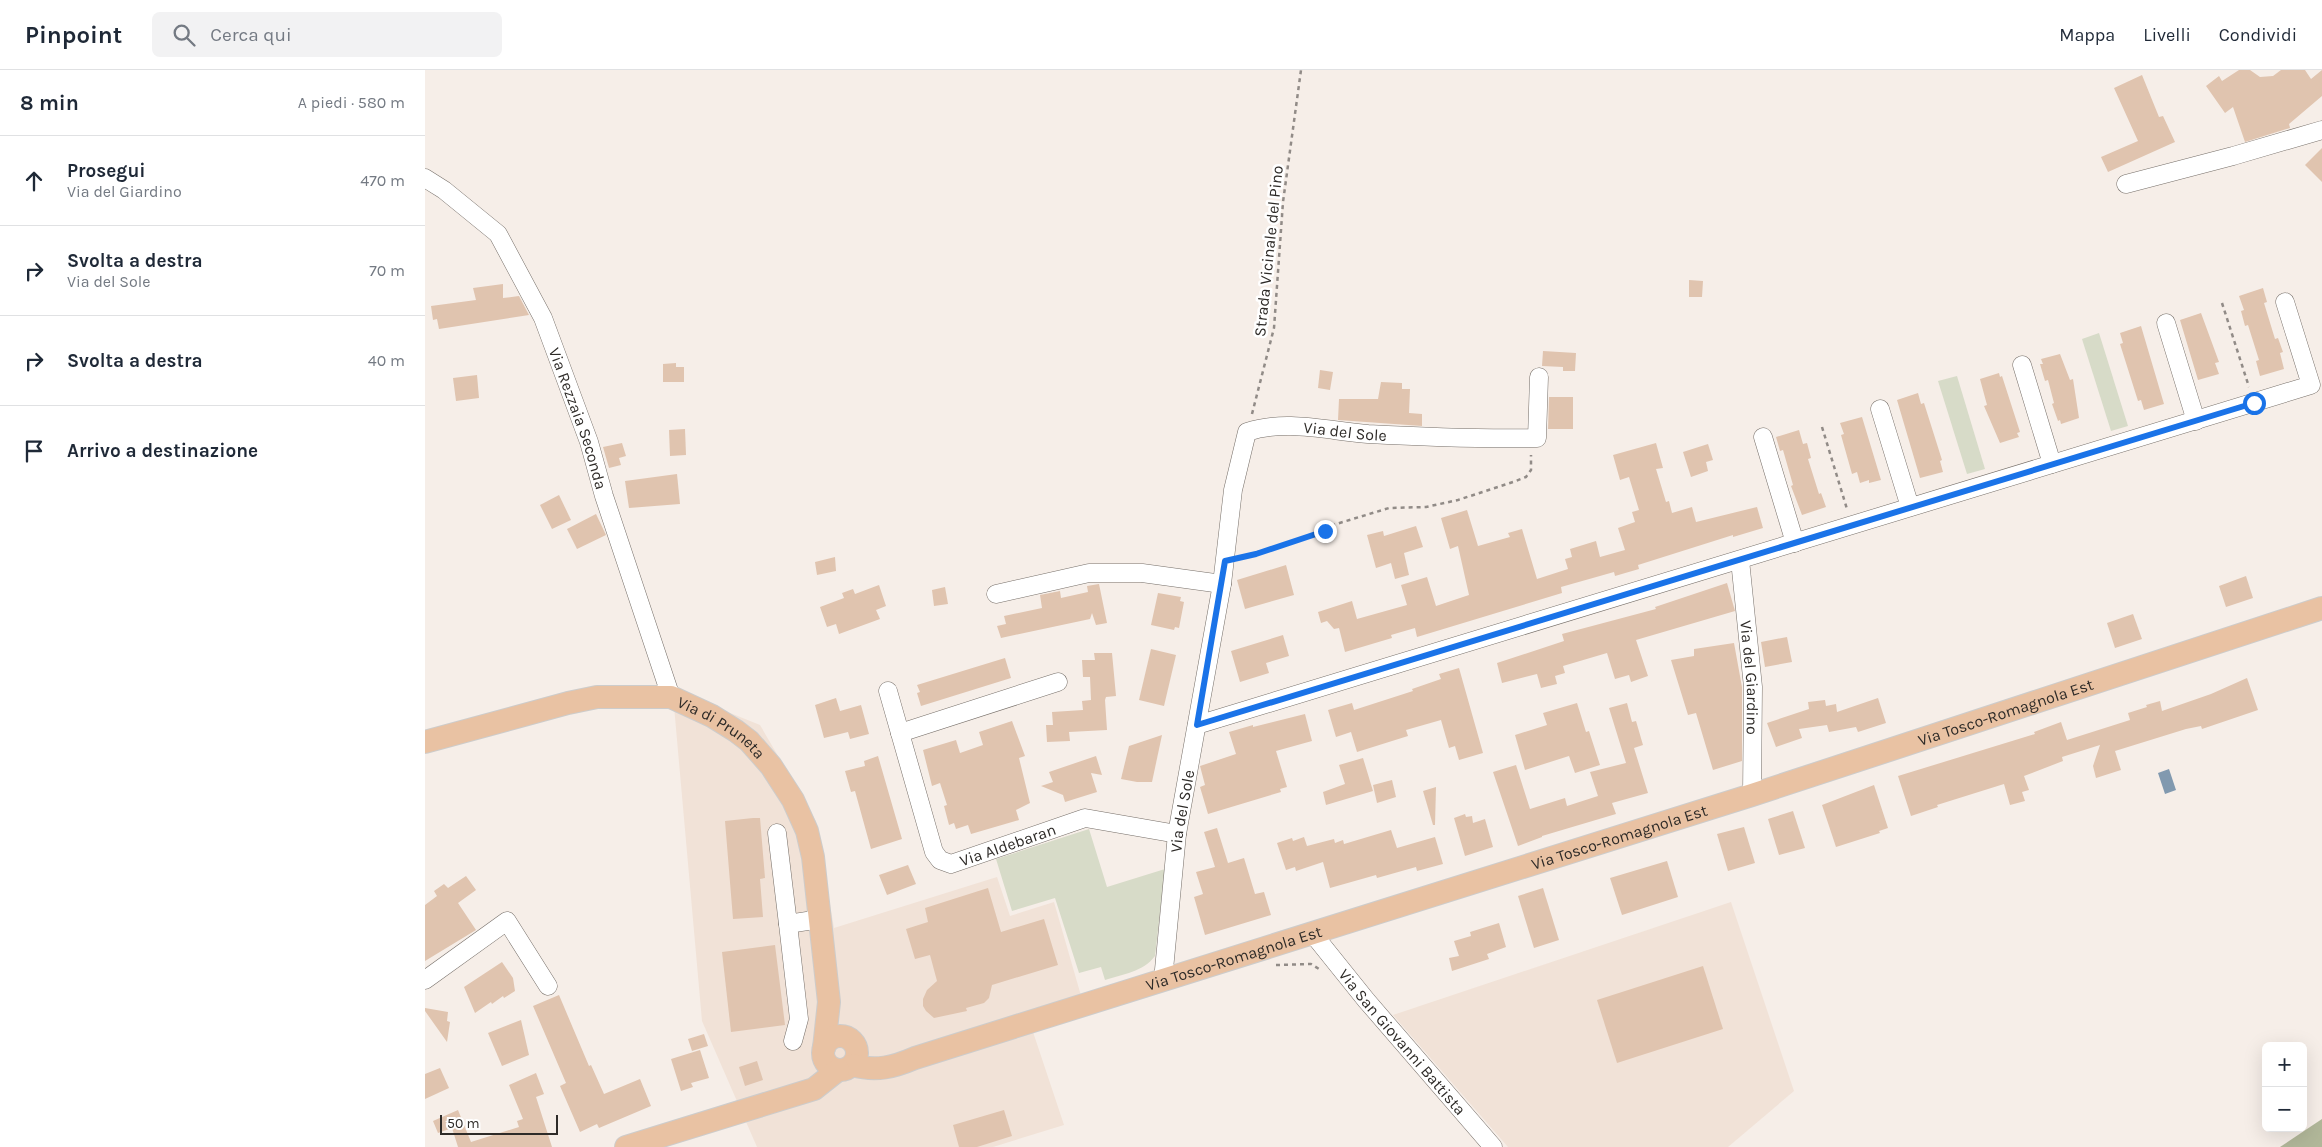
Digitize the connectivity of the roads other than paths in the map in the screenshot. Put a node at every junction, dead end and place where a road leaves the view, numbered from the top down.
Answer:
1 (2322, 130) edge
2 (425, 178) edge
3 (2126, 184) dead end
4 (2285, 302) dead end
5 (2166, 323) dead end
6 (2022, 365) dead end
7 (1539, 377) dead end
8 (1880, 409) dead end
9 (2196, 421) junction
10 (1763, 437) dead end
11 (2052, 464) junction
12 (1910, 507) junction
13 (1795, 543) junction
14 (1740, 560) junction
15 (1222, 584) junction
16 (996, 594) dead end
17 (2322, 608) edge
18 (1058, 682) dead end
19 (888, 691) dead end
20 (671, 697) junction
21 (1197, 725) junction
22 (900, 733) junction
23 (425, 742) edge
24 (1752, 795) junction
25 (777, 833) dead end
26 (1177, 834) junction
27 (820, 919) junction
28 (788, 924) junction
29 (1313, 934) junction
30 (425, 980) edge
31 (1163, 980) junction
32 (548, 986) dead end
33 (793, 1041) dead end
34 (841, 1055) junction
35 (626, 1147) edge
36 (1493, 1147) edge

1 - 3 street
2 - 20 street, Via Rezzaia Seconda
4 - 9 street
5 - 9 street
6 - 11 street
7 - 15 street, Via del Sole
8 - 12 street
9 - 11 street
10 - 13 street
11 - 12 street
12 - 13 street
13 - 14 street
14 - 21 street
14 - 24 street, Via del Giardino
15 - 16 street
15 - 21 street, Via del Sole
17 - 24 main road, Via Tosco-Romagnola Est
18 - 22 street
19 - 22 street, Via Aldebaran
20 - 23 main road, Via di Pruneta
20 - 27 main road, Via di Pruneta
21 - 26 street, Via del Sole
22 - 26 street, Via Aldebaran
24 - 29 main road, Via Tosco-Romagnola Est
25 - 28 street
26 - 31 street, Via del Sole
27 - 28 street
27 - 34 main road, Via di Pruneta
28 - 33 street
29 - 31 main road, Via Tosco-Romagnola Est
29 - 36 street, Via San Giovanni Battista
30 - 32 street
31 - 34 main road, Via Tosco-Romagnola Est
34 - 35 main road

